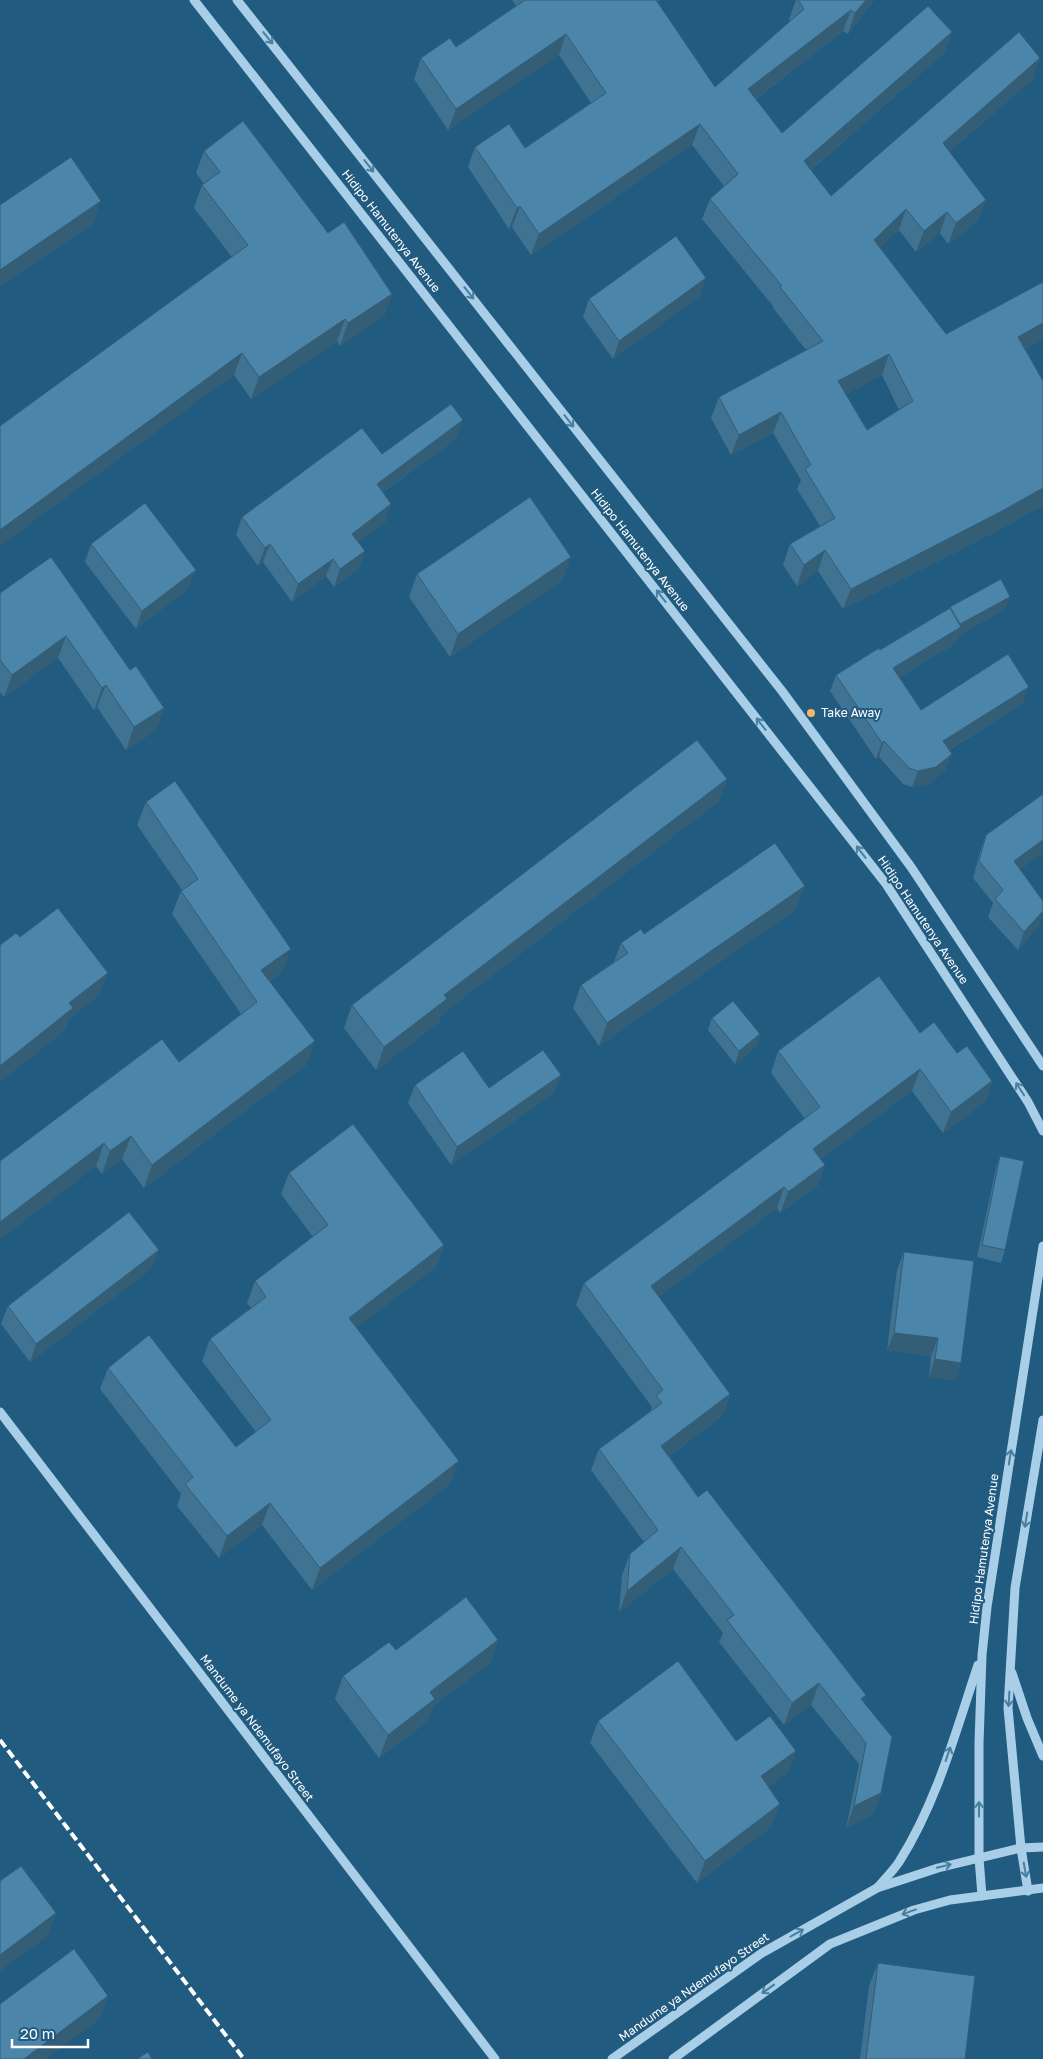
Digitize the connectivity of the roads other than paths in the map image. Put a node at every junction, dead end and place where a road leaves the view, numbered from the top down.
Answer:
1 (194, 0) edge
2 (237, 0) edge
3 (1043, 1066) edge
4 (1043, 1132) edge
5 (1043, 1246) edge
6 (0, 1412) edge
7 (1043, 1420) edge
8 (982, 1655) junction
9 (1010, 1668) junction
10 (1043, 1756) edge
11 (1043, 1847) edge
12 (1021, 1848) junction
13 (979, 1858) junction
14 (877, 1888) junction
15 (1043, 1888) edge
16 (1028, 1891) junction
17 (982, 1896) junction
18 (495, 2059) edge
19 (612, 2059) edge
20 (673, 2059) edge

4 -> 1 street, Hidipo Hamutenya Avenue
2 -> 3 street, Hidipo Hamutenya Avenue
8 -> 5 street, Hidipo Hamutenya Avenue
6 - 18 street, Mandume ya Ndemufayo Street
7 -> 9 street
13 -> 8 street, Hidipo Hamutenya Avenue
14 -> 8 street
9 - 10 street
9 -> 12 street
11 - 12 street, Mandume ya Ndemufayo Street
12 - 13 street, Mandume ya Ndemufayo Street
12 -> 16 street
14 -> 13 street, Mandume ya Ndemufayo Street
13 - 17 street, Hidipo Hamutenya Avenue
19 -> 14 street, Mandume ya Ndemufayo Street
15 - 16 street
16 - 17 street
17 -> 20 street

